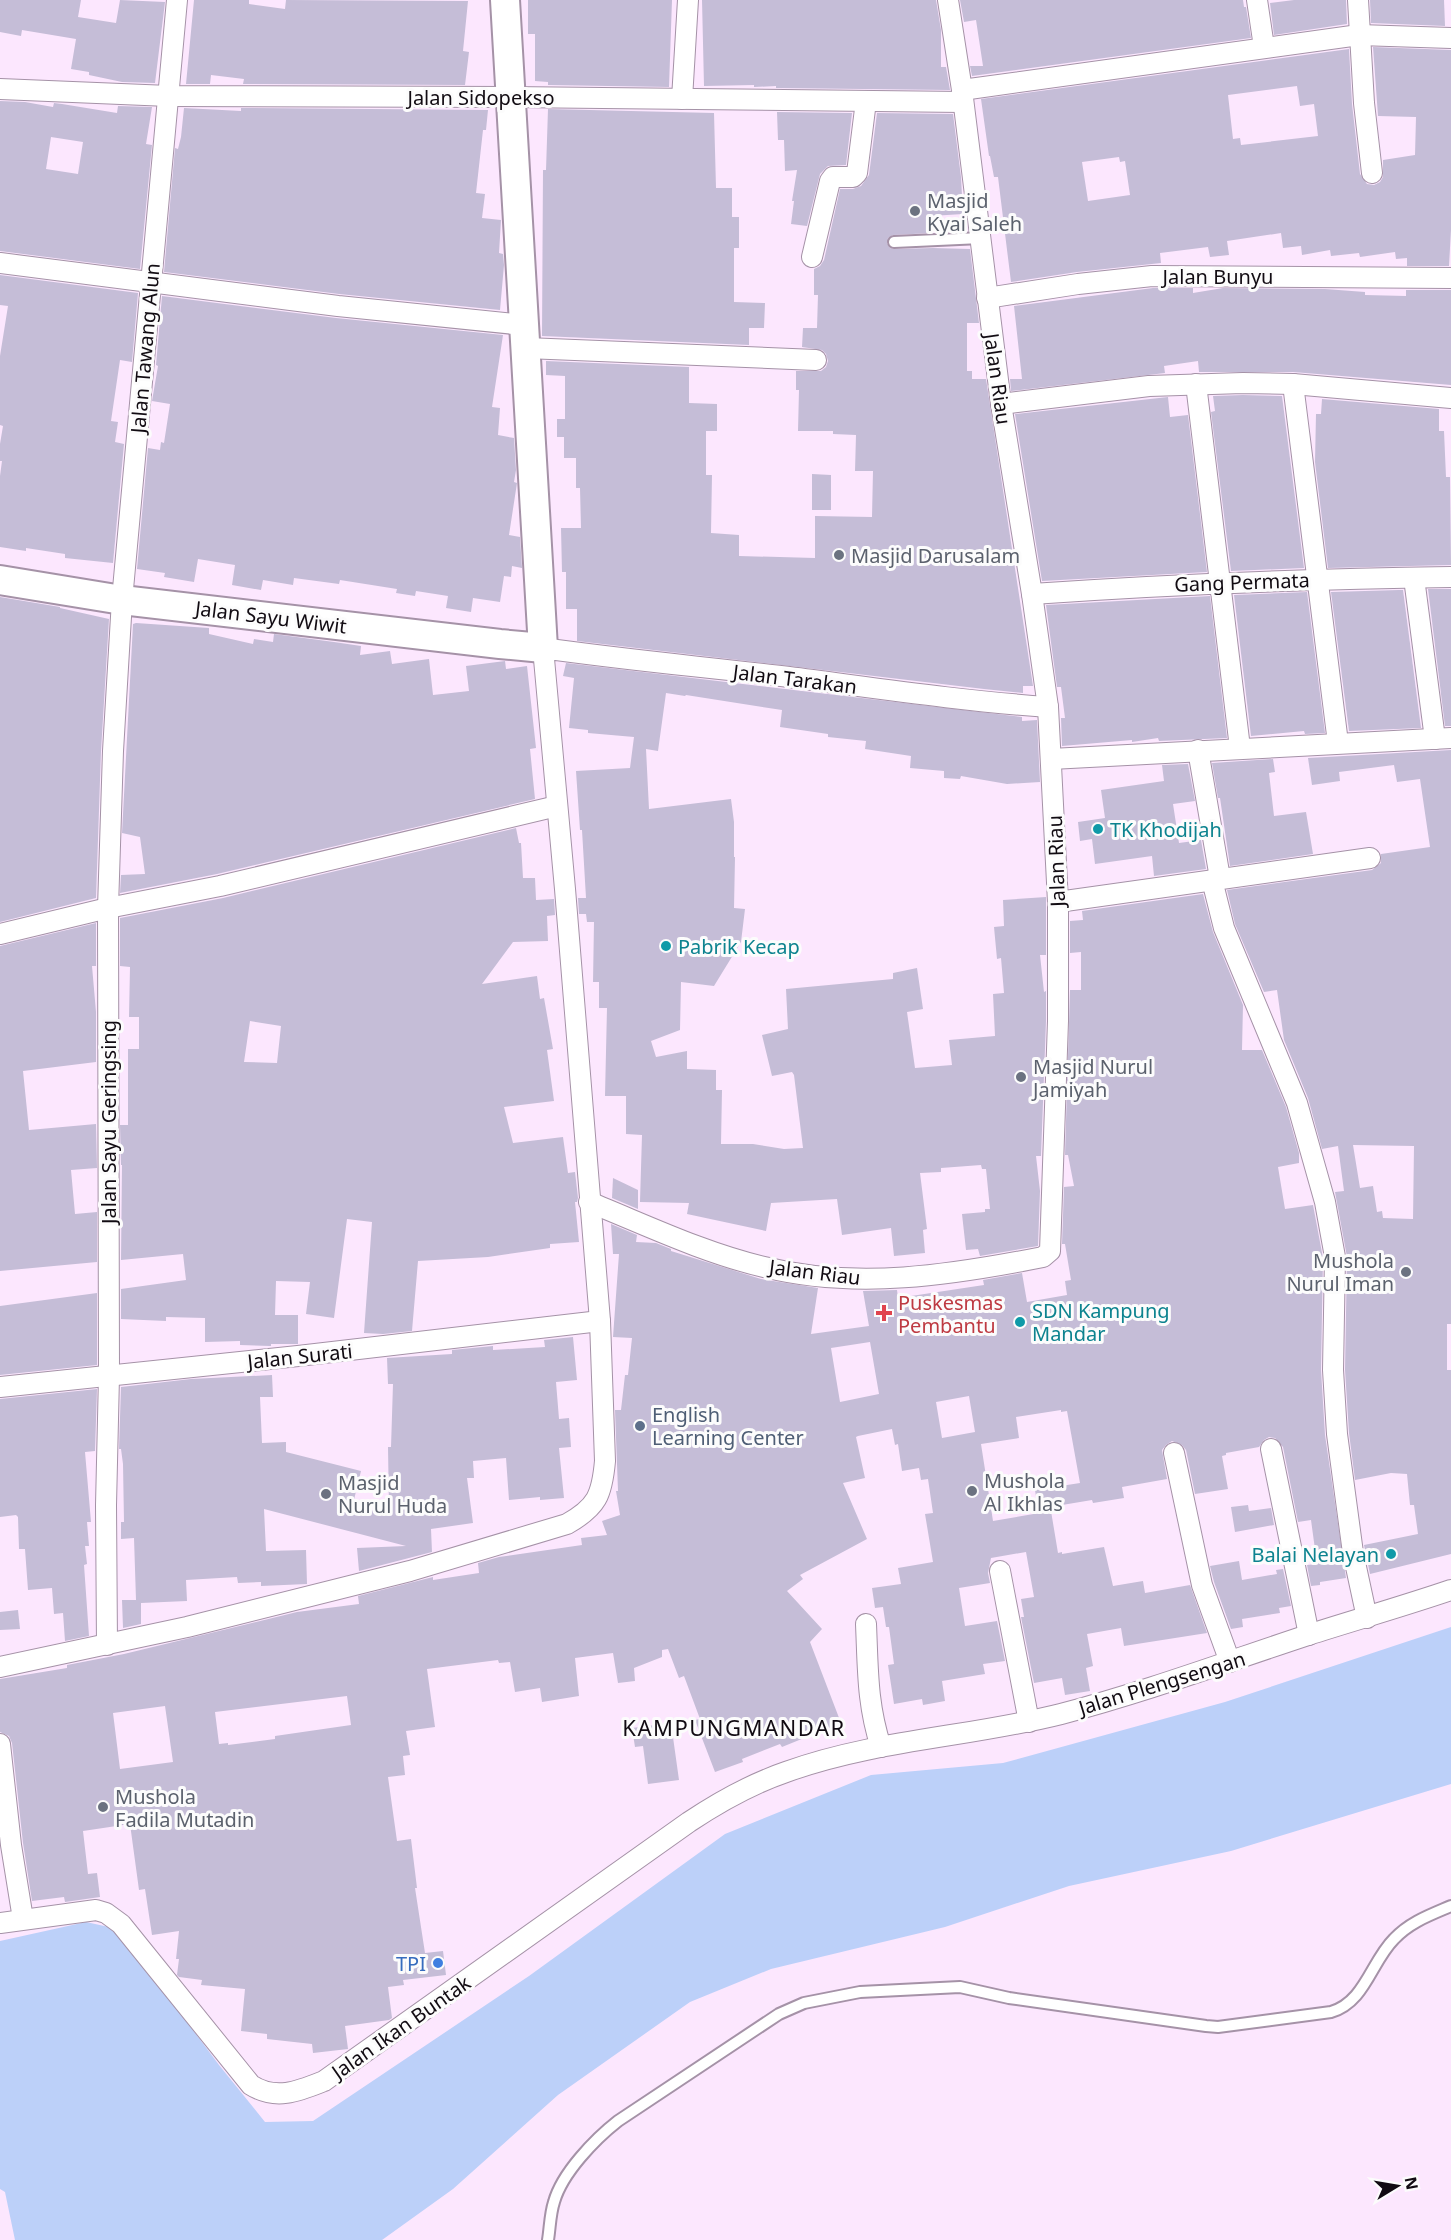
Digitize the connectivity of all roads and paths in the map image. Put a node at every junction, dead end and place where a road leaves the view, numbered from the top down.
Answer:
1 (177, 0) edge
2 (505, 0) edge
3 (688, 0) edge
4 (948, 0) edge
5 (1257, 0) edge
6 (1358, 0) edge
7 (1359, 35) junction
8 (1451, 38) edge
9 (1264, 47) junction
10 (0, 89) edge
11 (169, 96) junction
12 (962, 96) junction
13 (510, 97) junction
14 (682, 99) junction
15 (866, 101) junction
16 (1372, 172) dead end
17 (981, 238) junction
18 (894, 242) dead end
19 (812, 257) dead end
20 (0, 263) edge
21 (1451, 278) edge
22 (151, 283) junction
23 (987, 298) junction
24 (525, 337) junction
25 (816, 360) dead end
26 (1196, 384) junction
27 (1293, 384) junction
28 (1451, 398) edge
29 (1001, 404) junction
30 (1451, 577) edge
31 (1414, 578) junction
32 (1318, 579) junction
33 (0, 580) edge
34 (1221, 583) junction
35 (1032, 594) junction
36 (122, 600) junction
37 (543, 648) junction
38 (1048, 707) junction
39 (1443, 738) edge
40 (1338, 743) junction
41 (1240, 748) junction
42 (1198, 750) junction
43 (1051, 759) junction
44 (557, 806) junction
45 (1370, 858) dead end
46 (1216, 879) junction
47 (1058, 902) junction
48 (108, 908) junction
49 (0, 934) edge
50 (589, 1202) junction
51 (600, 1321) junction
52 (109, 1376) junction
53 (0, 1387) edge
54 (1271, 1449) dead end
55 (1174, 1453) dead end
56 (1000, 1571) dead end
57 (1451, 1590) edge
58 (1367, 1618) junction
59 (866, 1624) dead end
60 (1309, 1635) junction
61 (107, 1645) junction
62 (1230, 1662) junction
63 (0, 1667) edge
64 (1029, 1722) junction
65 (0, 1744) edge
66 (874, 1749) junction
67 (826, 1760) joint
68 (1451, 1906) edge
69 (23, 1919) junction
70 (0, 1923) edge
71 (548, 2240) edge

1 - 11 street, Jalan Tawang Alun
2 - 13 main road
3 - 14 street
4 - 12 street, Jalan Riau
5 - 9 street
6 - 7 street
7 - 8 street, Jalan Sidopekso
7 - 9 street, Jalan Sidopekso
7 - 16 street
9 - 12 street, Jalan Sidopekso
10 - 11 street, Jalan Sidopekso
11 - 13 street, Jalan Sidopekso
11 - 22 street, Jalan Tawang Alun
12 - 15 street, Jalan Sidopekso
12 - 17 street, Jalan Riau
13 - 14 street, Jalan Sidopekso
13 - 24 main road
14 - 15 street, Jalan Sidopekso
15 - 19 street
17 - 18 lane
17 - 23 street, Jalan Riau
20 - 22 street
21 - 23 street, Jalan Bunyu
22 - 24 street
22 - 36 street, Jalan Tawang Alun
23 - 29 street, Jalan Riau
24 - 25 street
24 - 37 main road
26 - 27 street
26 - 29 street
26 - 34 street
27 - 28 street
27 - 32 street
29 - 35 street, Jalan Riau
30 - 31 street, Gang Permata
31 - 32 street, Gang Permata
31 - 39 street
32 - 34 street, Gang Permata
32 - 40 street
33 - 36 main road, Jalan Sayu Wiwit
34 - 35 street, Gang Permata
34 - 41 street
35 - 38 street, Jalan Riau
36 - 37 main road, Jalan Sayu Wiwit
36 - 48 street, Jalan Sayu Geringsing
37 - 38 street, Jalan Tarakan
37 - 44 street
38 - 43 street, Jalan Riau
39 - 40 street
40 - 41 street
41 - 42 street
42 - 43 street
42 - 46 street
43 - 47 street, Jalan Riau
44 - 48 street
44 - 50 street
45 - 46 street
46 - 47 street
46 - 58 street
47 - 50 street, Jalan Riau
48 - 49 street
48 - 52 street, Jalan Sayu Geringsing
50 - 51 street
51 - 52 street, Jalan Surati
51 - 61 street
52 - 53 street, Jalan Surati
52 - 61 street, Jalan Sayu Geringsing
54 - 60 street
55 - 62 street
56 - 64 street
57 - 58 street, Jalan Plengsengan
58 - 60 street, Jalan Plengsengan
59 - 66 street
60 - 62 street, Jalan Plengsengan
61 - 63 street
62 - 64 street, Jalan Plengsengan
64 - 66 street, Jalan Plengsengan
65 - 69 street
66 - 67 street, Jalan Plengsengan
67 - 69 street, Jalan Ikan Buntak
68 - 71 lane
69 - 70 street, Jalan Ikan Buntak

